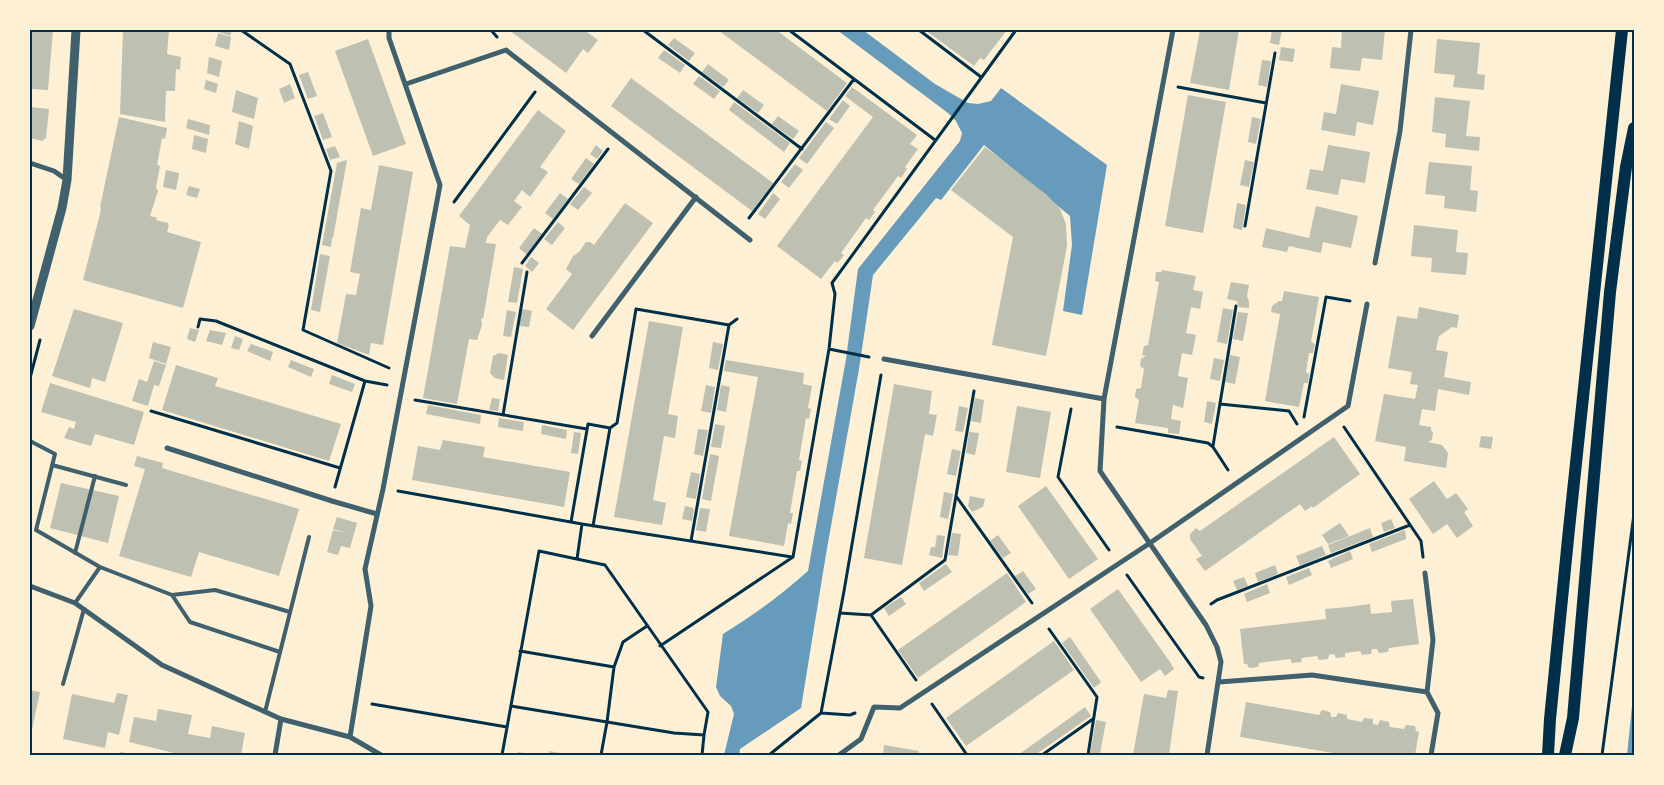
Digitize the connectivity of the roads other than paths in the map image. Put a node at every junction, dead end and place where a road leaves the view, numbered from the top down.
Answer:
1 (76, 30) edge
2 (390, 30) edge
3 (1173, 30) edge
4 (1411, 30) edge
5 (1622, 30) edge
6 (406, 84) junction
7 (1634, 128) edge
8 (30, 164) edge
9 (67, 180) junction
10 (696, 197) junction
11 (750, 240) dead end
12 (1375, 263) dead end
13 (1367, 304) road end
14 (30, 326) edge
15 (592, 336) dead end
16 (884, 359) road end
17 (1104, 399) junction
18 (30, 441) edge
19 (167, 448) dead end
20 (52, 465) junction
21 (95, 476) junction
22 (126, 485) dead end
23 (377, 514) junction
24 (309, 537) dead end
25 (1150, 543) junction
26 (75, 553) junction
27 (100, 567) junction
28 (1424, 573) road end
29 (30, 586) edge
30 (172, 595) junction
31 (75, 603) junction
32 (84, 610) junction
33 (290, 612) junction
34 (280, 652) junction
35 (1219, 682) junction
36 (63, 684) dead end
37 (1427, 692) junction
38 (265, 712) junction
39 (281, 719) junction
40 (350, 737) junction
41 (275, 755) edge
42 (381, 755) edge
43 (839, 755) edge
44 (1207, 755) edge
45 (1431, 755) edge
46 (1548, 755) edge
47 (1566, 755) edge

1 - 9 street
2 - 6 street
3 - 17 street
4 - 12 street
5 - 46 main road
6 - 10 street
6 - 23 street
7 - 47 main road
8 - 9 street
9 - 14 street
10 - 11 street
10 - 15 street
13 - 25 street
16 - 17 street
17 - 25 street
18 - 20 lane
19 - 23 street
20 - 21 lane
20 - 26 lane
21 - 22 lane
21 - 26 lane
23 - 40 street
24 - 33 lane
25 - 35 street
25 - 43 street
26 - 27 lane
27 - 30 lane
27 - 31 lane
28 - 37 street
29 - 31 street
30 - 33 lane
30 - 34 lane
31 - 32 street
32 - 36 lane
32 - 38 street
33 - 34 lane
34 - 38 lane
35 - 37 street
35 - 44 street
37 - 45 street
38 - 39 street
39 - 40 street
39 - 41 street
40 - 42 street

